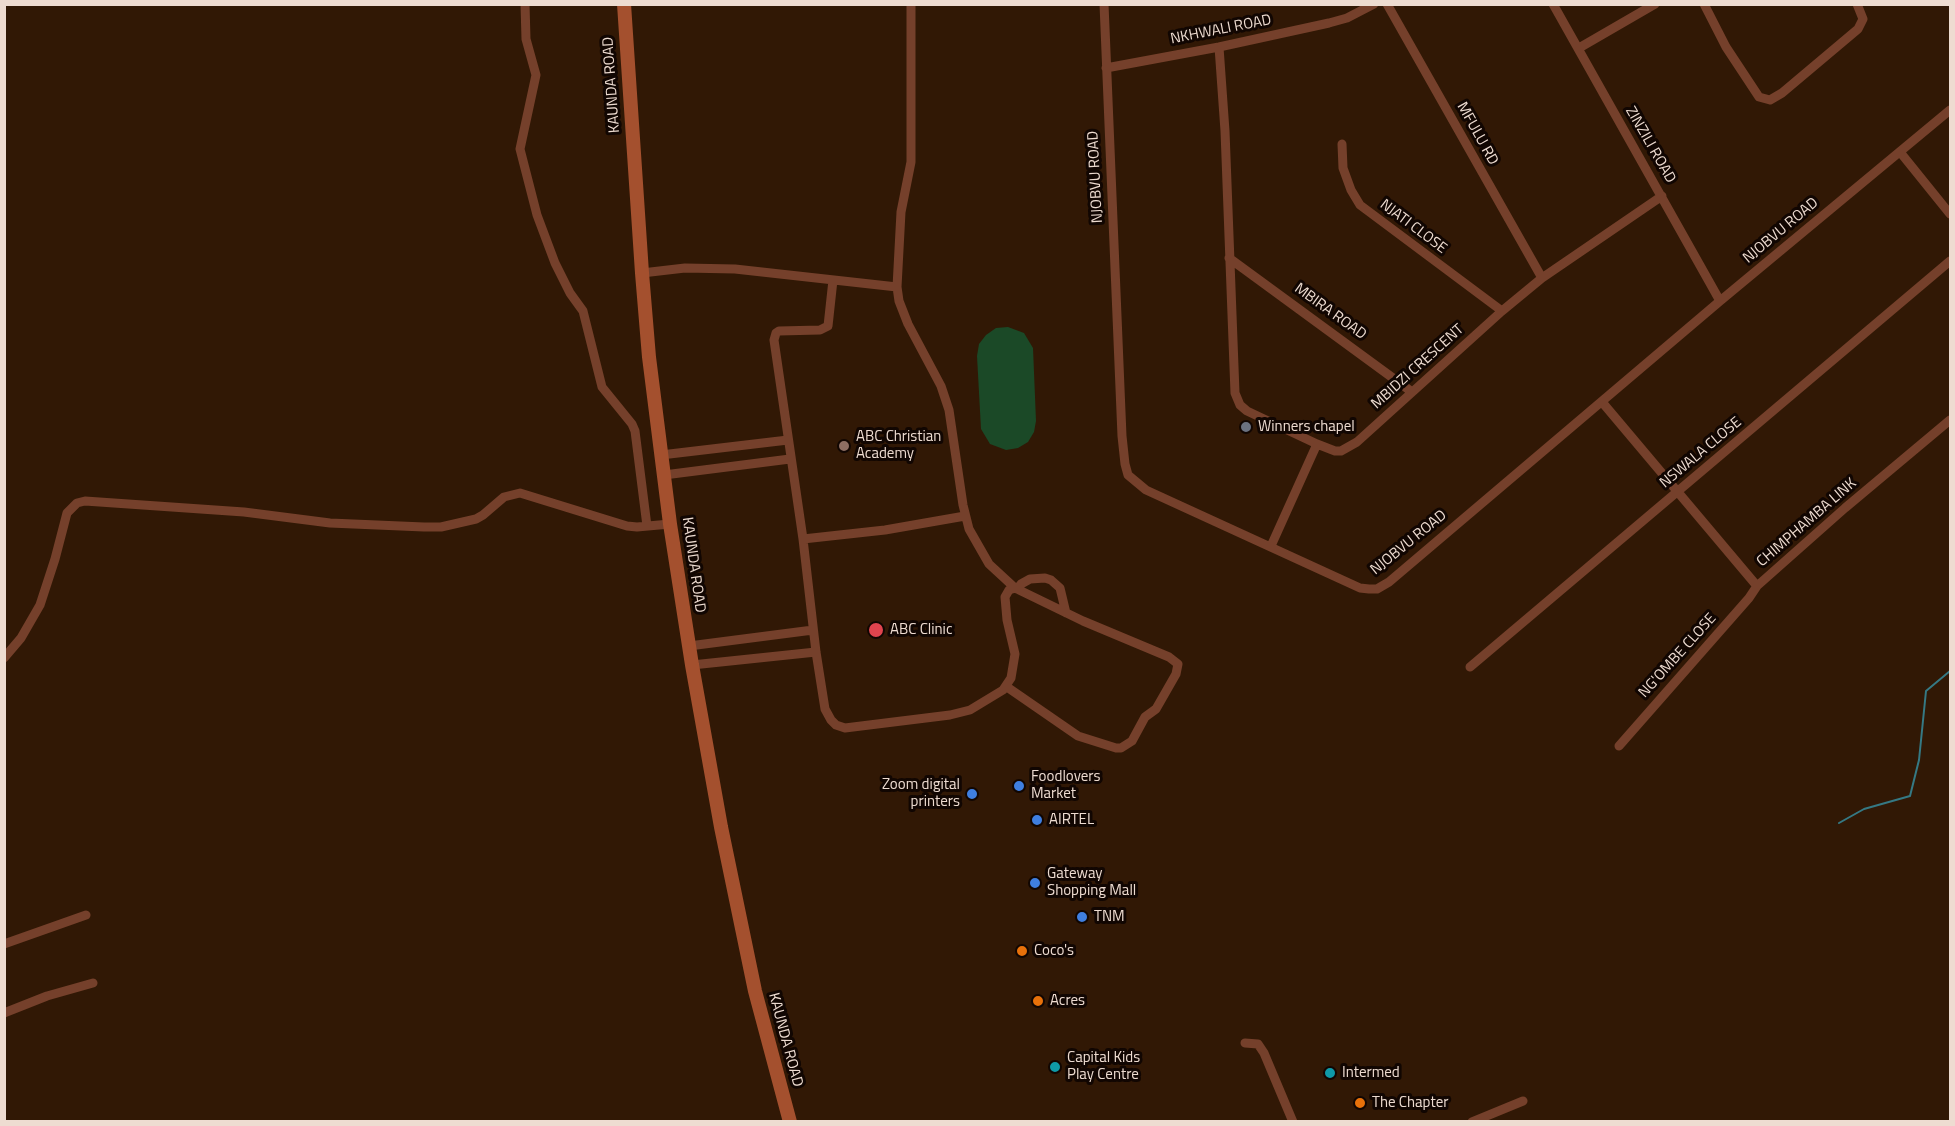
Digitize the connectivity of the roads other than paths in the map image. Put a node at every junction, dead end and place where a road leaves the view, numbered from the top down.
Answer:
1 (525, 4) edge
2 (624, 4) edge
3 (911, 4) edge
4 (1104, 4) edge
5 (1374, 4) edge
6 (1387, 4) edge
7 (1553, 4) edge
8 (1655, 4) edge
9 (1704, 4) edge
10 (1857, 4) edge
11 (1219, 47) junction
12 (1579, 48) junction
13 (1106, 68) junction
14 (1950, 110) edge
15 (1342, 144) dead end
16 (1900, 152) junction
17 (1662, 196) junction
18 (1950, 214) edge
19 (1229, 258) junction
20 (1950, 261) edge
21 (642, 273) junction
22 (1542, 278) junction
23 (833, 280) junction
24 (897, 287) junction
25 (1720, 301) junction
26 (1502, 311) junction
27 (1412, 392) junction
28 (1602, 402) junction
29 (1950, 420) edge
30 (788, 440) junction
31 (1317, 444) junction
32 (661, 455) junction
33 (790, 459) junction
34 (664, 475) junction
35 (1678, 492) junction
36 (965, 516) junction
37 (670, 524) junction
38 (647, 526) junction
39 (803, 538) junction
40 (1271, 546) junction
41 (1757, 586) junction
42 (1016, 589) junction
43 (1066, 613) junction
44 (813, 630) junction
45 (689, 646) junction
46 (816, 652) junction
47 (4, 658) edge
48 (692, 665) junction
49 (1470, 667) dead end
50 (1007, 687) junction
51 (1619, 746) dead end
52 (86, 915) dead end
53 (4, 944) edge
54 (93, 983) dead end
55 (4, 1013) edge
56 (1245, 1043) dead end
57 (1523, 1101) dead end
58 (790, 1122) edge
59 (1293, 1122) edge
60 (1472, 1122) edge

1 - 38 street
2 - 21 main road, KAUNDA ROAD
3 - 24 street
4 - 13 street, NJOBVU ROAD
5 - 11 street, NKHWALI ROAD
6 - 22 street, MFULU RD
7 - 12 street, ZINZILI ROAD
8 - 12 street
9 - 10 street
11 - 13 street, NKHWALI ROAD
11 - 19 street, MBIDZI CRESCENT
12 - 17 street, ZINZILI ROAD
13 - 40 street, NJOBVU ROAD
14 - 16 street, NJOBVU ROAD
15 - 26 street, NJATI CLOSE
16 - 18 street
16 - 25 street, NJOBVU ROAD
17 - 22 street, MBIDZI CRESCENT
17 - 25 street, ZINZILI ROAD
19 - 27 street, MBIRA ROAD
19 - 31 street, MBIDZI CRESCENT
20 - 35 street, NSWALA CLOSE
21 - 23 street
21 - 32 main road, KAUNDA ROAD
22 - 26 street, MBIDZI CRESCENT
23 - 24 street
23 - 30 street
24 - 36 street
25 - 28 street, NJOBVU ROAD
26 - 27 street, MBIDZI CRESCENT
27 - 31 street, MBIDZI CRESCENT
28 - 35 street, CHIMPHAMBA LINK
28 - 40 street, NJOBVU ROAD
29 - 41 street, CHIMPHAMBA LINK
30 - 32 street
30 - 33 street
31 - 40 street
32 - 34 main road, KAUNDA ROAD
33 - 34 street
33 - 39 street
34 - 37 main road, KAUNDA ROAD
35 - 41 street, CHIMPHAMBA LINK
35 - 49 street, NSWALA CLOSE
36 - 39 street
36 - 42 street
37 - 38 street
37 - 45 main road, KAUNDA ROAD
38 - 47 street
39 - 44 street
41 - 51 street, NG'OMBE CLOSE
42 - 43 street
42 - 43 street
42 - 50 street
43 - 50 street
44 - 45 street
44 - 46 street
45 - 48 main road, KAUNDA ROAD
46 - 48 street
46 - 50 street
48 - 58 main road, KAUNDA ROAD
52 - 53 street
54 - 55 street
56 - 59 street
57 - 60 street

